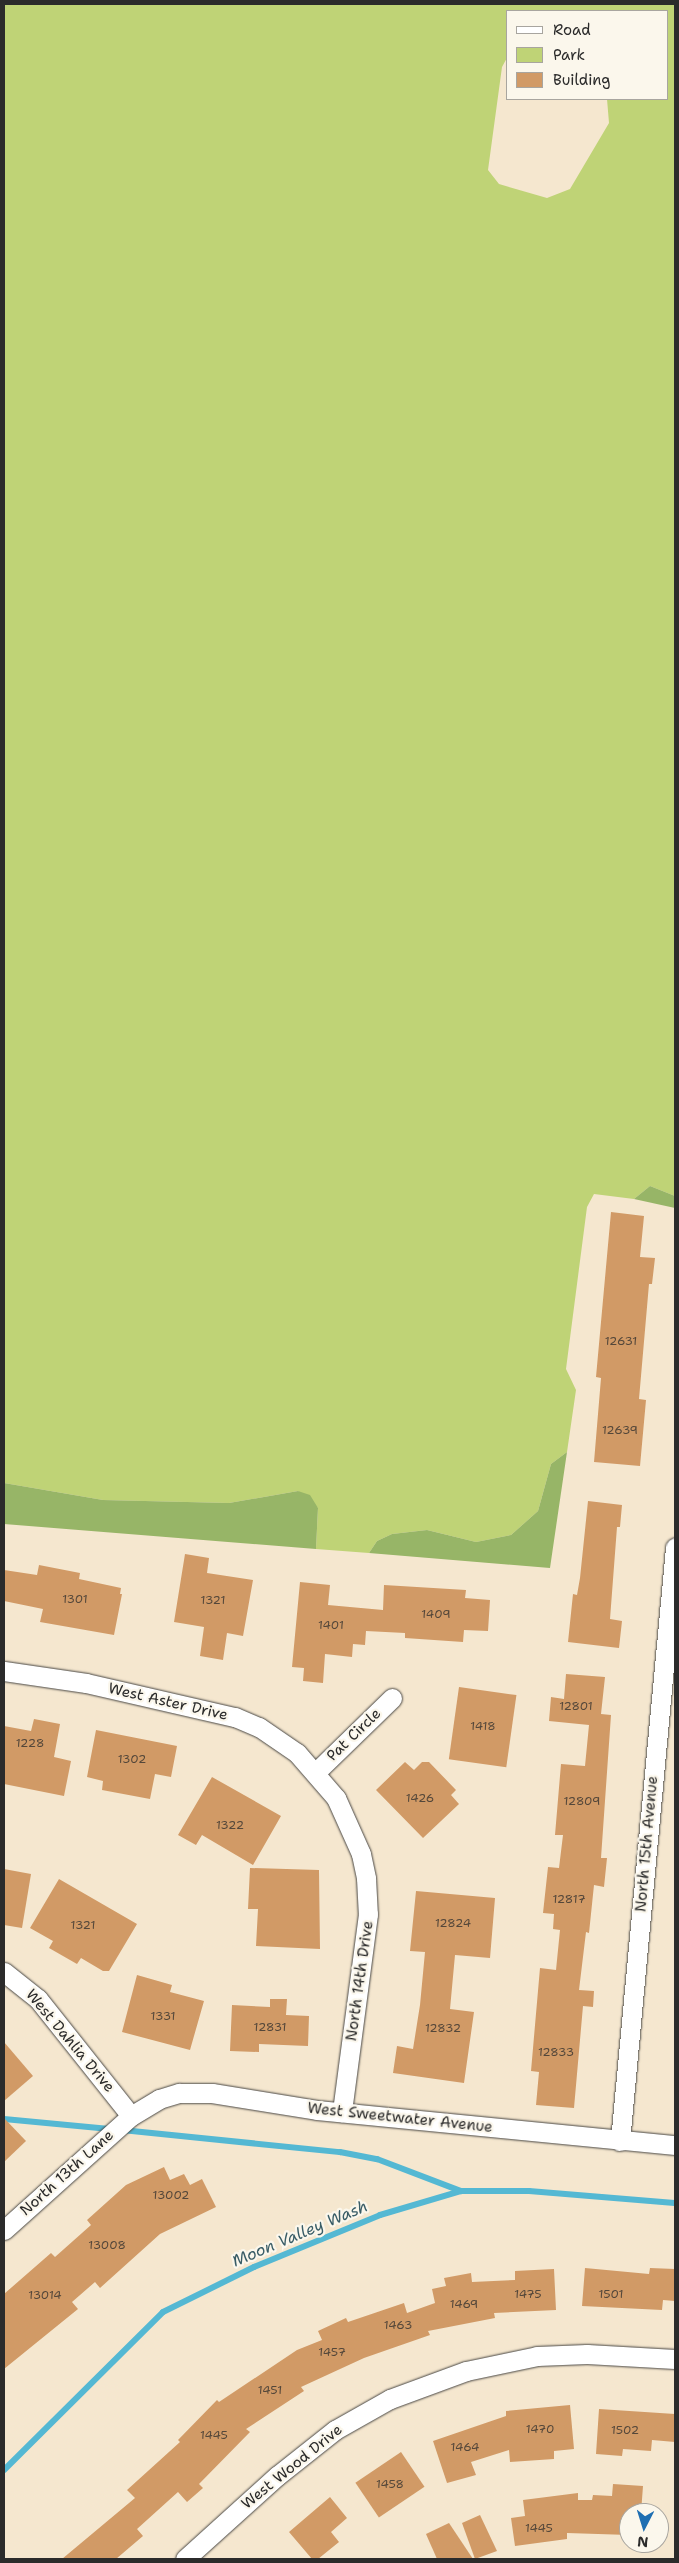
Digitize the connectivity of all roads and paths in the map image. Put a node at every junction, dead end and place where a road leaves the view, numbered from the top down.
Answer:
1 (675, 1548) edge
2 (672, 1623) edge
3 (4, 1671) edge
4 (392, 1698) dead end
5 (316, 1772) junction
6 (4, 1972) edge
7 (342, 2112) junction
8 (128, 2118) junction
9 (620, 2141) junction
10 (675, 2145) edge
11 (4, 2230) edge
12 (675, 2359) edge
13 (185, 2559) edge

1 - 2 street, North 15th Avenue
2 - 9 street, North 15th Avenue
3 - 5 street, West Aster Drive
4 - 5 street, Pat Circle
5 - 7 street, North 14th Drive
6 - 8 street, West Dahlia Drive
7 - 8 street, West Sweetwater Avenue
7 - 9 street, West Sweetwater Avenue
8 - 11 street, North 13th Lane
9 - 10 street, West Sweetwater Avenue
12 - 13 street, West Wood Drive

